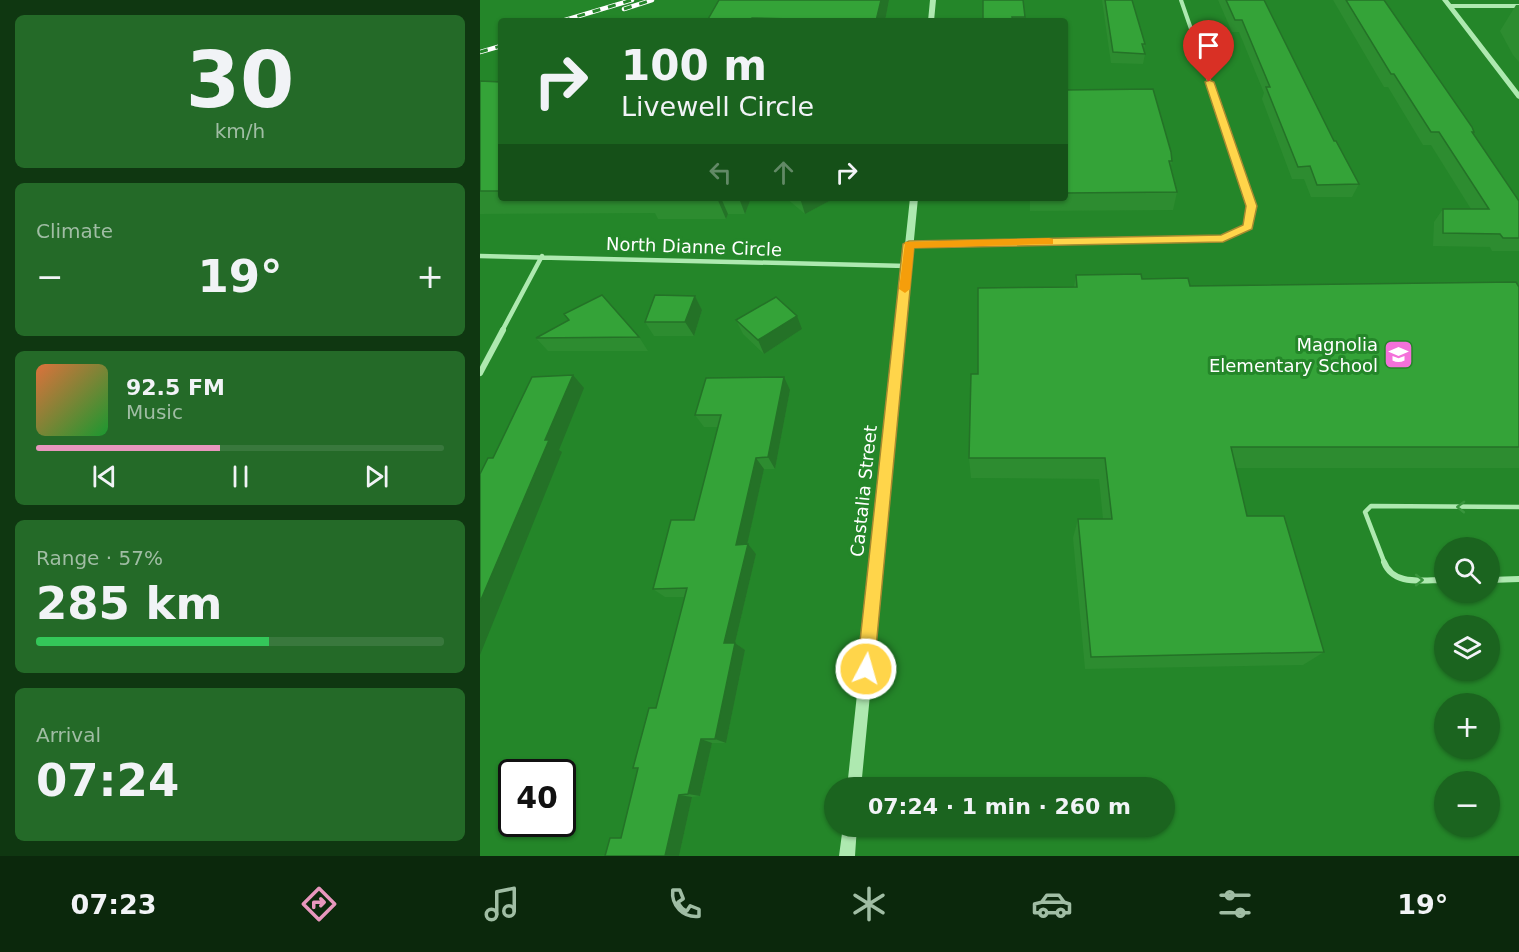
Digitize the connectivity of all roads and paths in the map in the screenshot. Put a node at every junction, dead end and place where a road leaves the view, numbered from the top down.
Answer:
1 (933, 0) edge
2 (1181, 0) edge
3 (1448, 3) edge
4 (1519, 6) edge
5 (931, 18) edge
6 (1519, 97) edge
7 (914, 201) edge
8 (909, 244) junction
9 (480, 256) edge
10 (542, 256) junction
11 (907, 266) junction
12 (480, 373) edge
13 (1519, 507) edge
14 (1519, 579) edge
15 (1434, 580) edge
16 (1500, 580) edge
17 (855, 777) edge
18 (849, 837) edge
19 (847, 856) edge

1 - 5 street
2 - 8 street
3 - 4 street
3 - 6 street
7 - 8 street, Castalia Street
8 - 11 street, Castalia Street
9 - 10 street, North Dianne Circle
10 - 11 street, North Dianne Circle
10 - 12 street
11 - 17 street, Castalia Street
13 -> 15 lane
14 - 16 lane
18 - 19 street

